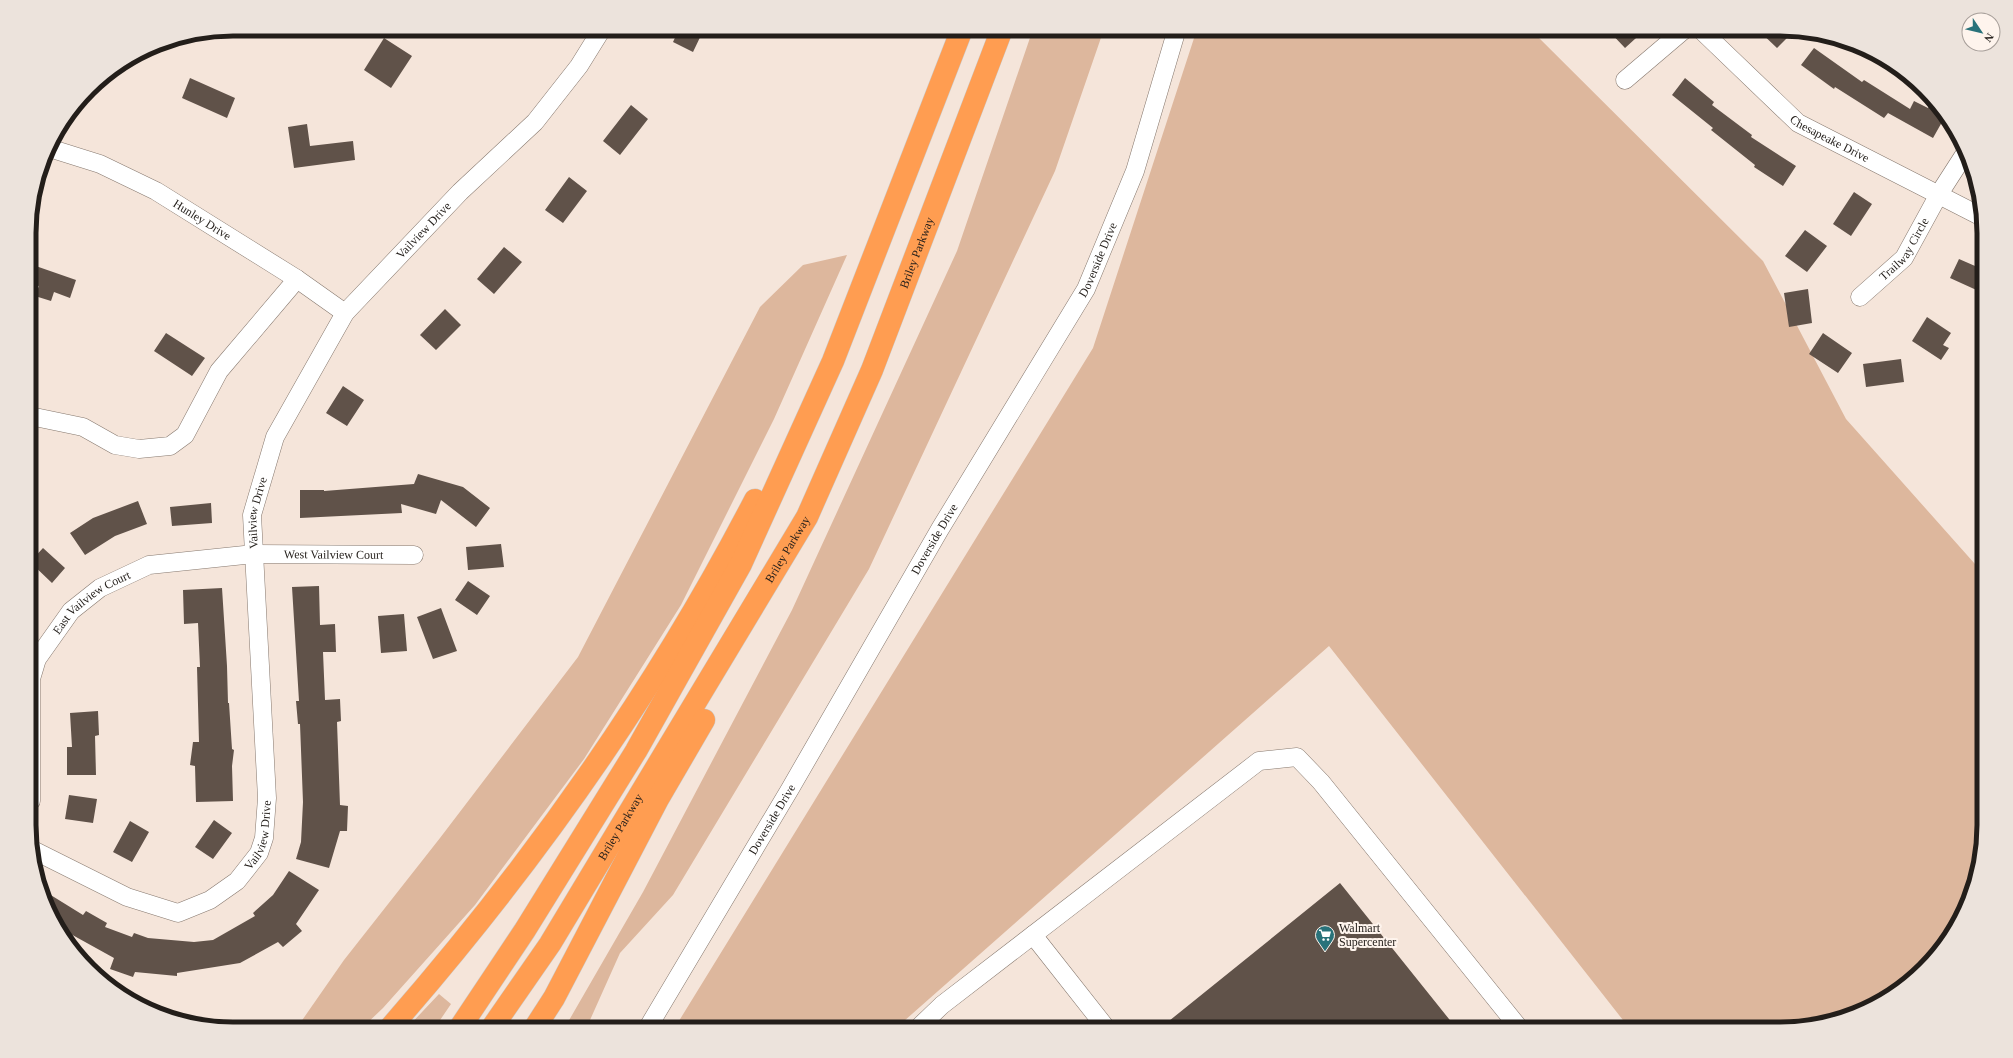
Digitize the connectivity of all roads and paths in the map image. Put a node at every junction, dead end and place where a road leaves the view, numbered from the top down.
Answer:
1 (598, 36) edge
2 (959, 36) edge
3 (999, 36) edge
4 (1175, 36) edge
5 (1677, 36) edge
6 (1707, 36) edge
7 (1625, 80) dead end
8 (54, 150) edge
9 (1962, 158) edge
10 (1939, 194) junction
11 (1976, 214) edge
12 (297, 279) junction
13 (1860, 296) dead end
14 (345, 313) junction
15 (833, 361) junction
16 (36, 417) edge
17 (807, 517) junction
18 (254, 554) junction
19 (414, 555) dead end
20 (36, 662) edge
21 (38, 853) edge
22 (1033, 935) junction
23 (395, 1022) edge
24 (464, 1022) edge
25 (496, 1022) edge
26 (539, 1022) edge
27 (651, 1022) edge
28 (924, 1022) edge
29 (1101, 1022) edge
30 (1514, 1022) edge

1 - 14 street, Vailview Drive
2 - 15 highway
3 - 17 highway, Briley Parkway
4 - 27 street, Doverside Drive
5 - 7 street
6 - 10 street, Chesapeake Drive
8 - 12 street, Hunley Drive
9 - 10 street, Trailway Circle
10 - 11 street, Chesapeake Drive
10 - 13 street, Trailway Circle
12 - 14 street, Hunley Drive
12 - 16 street
14 - 18 street, Vailview Drive
15 - 23 highway
15 - 24 highway
17 - 25 highway, Briley Parkway
17 - 26 highway
18 - 19 street, West Vailview Court
18 - 20 street, East Vailview Court
18 - 21 street, Vailview Drive
22 - 28 street
22 - 29 street
22 - 30 street

